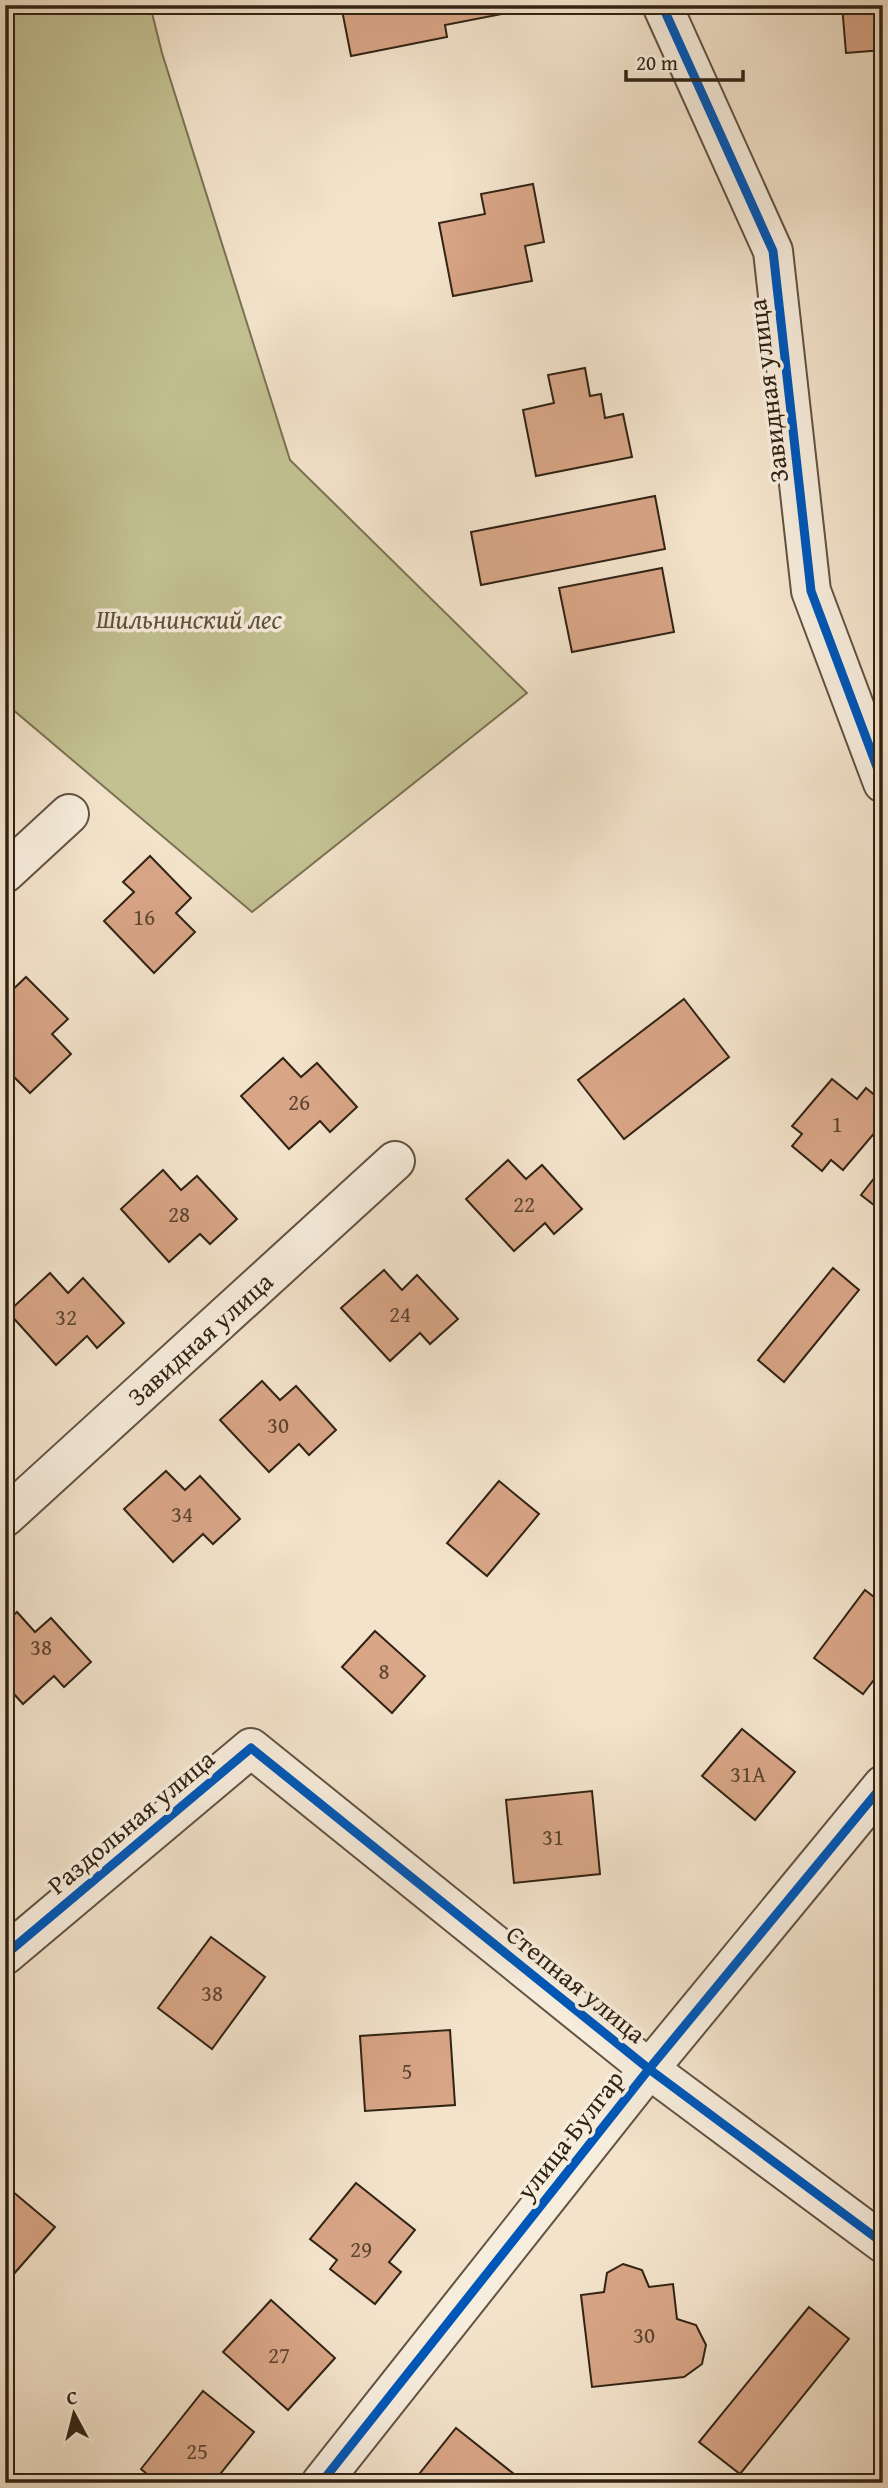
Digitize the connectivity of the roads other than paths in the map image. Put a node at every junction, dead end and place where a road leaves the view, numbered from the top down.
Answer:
1 (662, 5) edge
2 (883, 783) edge
3 (69, 814) dead end
4 (5, 873) edge
5 (395, 1161) dead end
6 (5, 1517) edge
7 (251, 1748) joint
8 (883, 1785) edge
9 (5, 1955) edge
10 (649, 2069) junction
11 (883, 2243) edge
12 (321, 2483) edge

1 - 2 street, Завидная улица
3 - 4 street
5 - 6 street, Завидная улица
7 - 9 street, Раздольная улица
7 - 10 street, Степная улица
8 - 10 street, улица Булгар
10 - 11 street, Степная улица
10 - 12 street, улица Булгар

